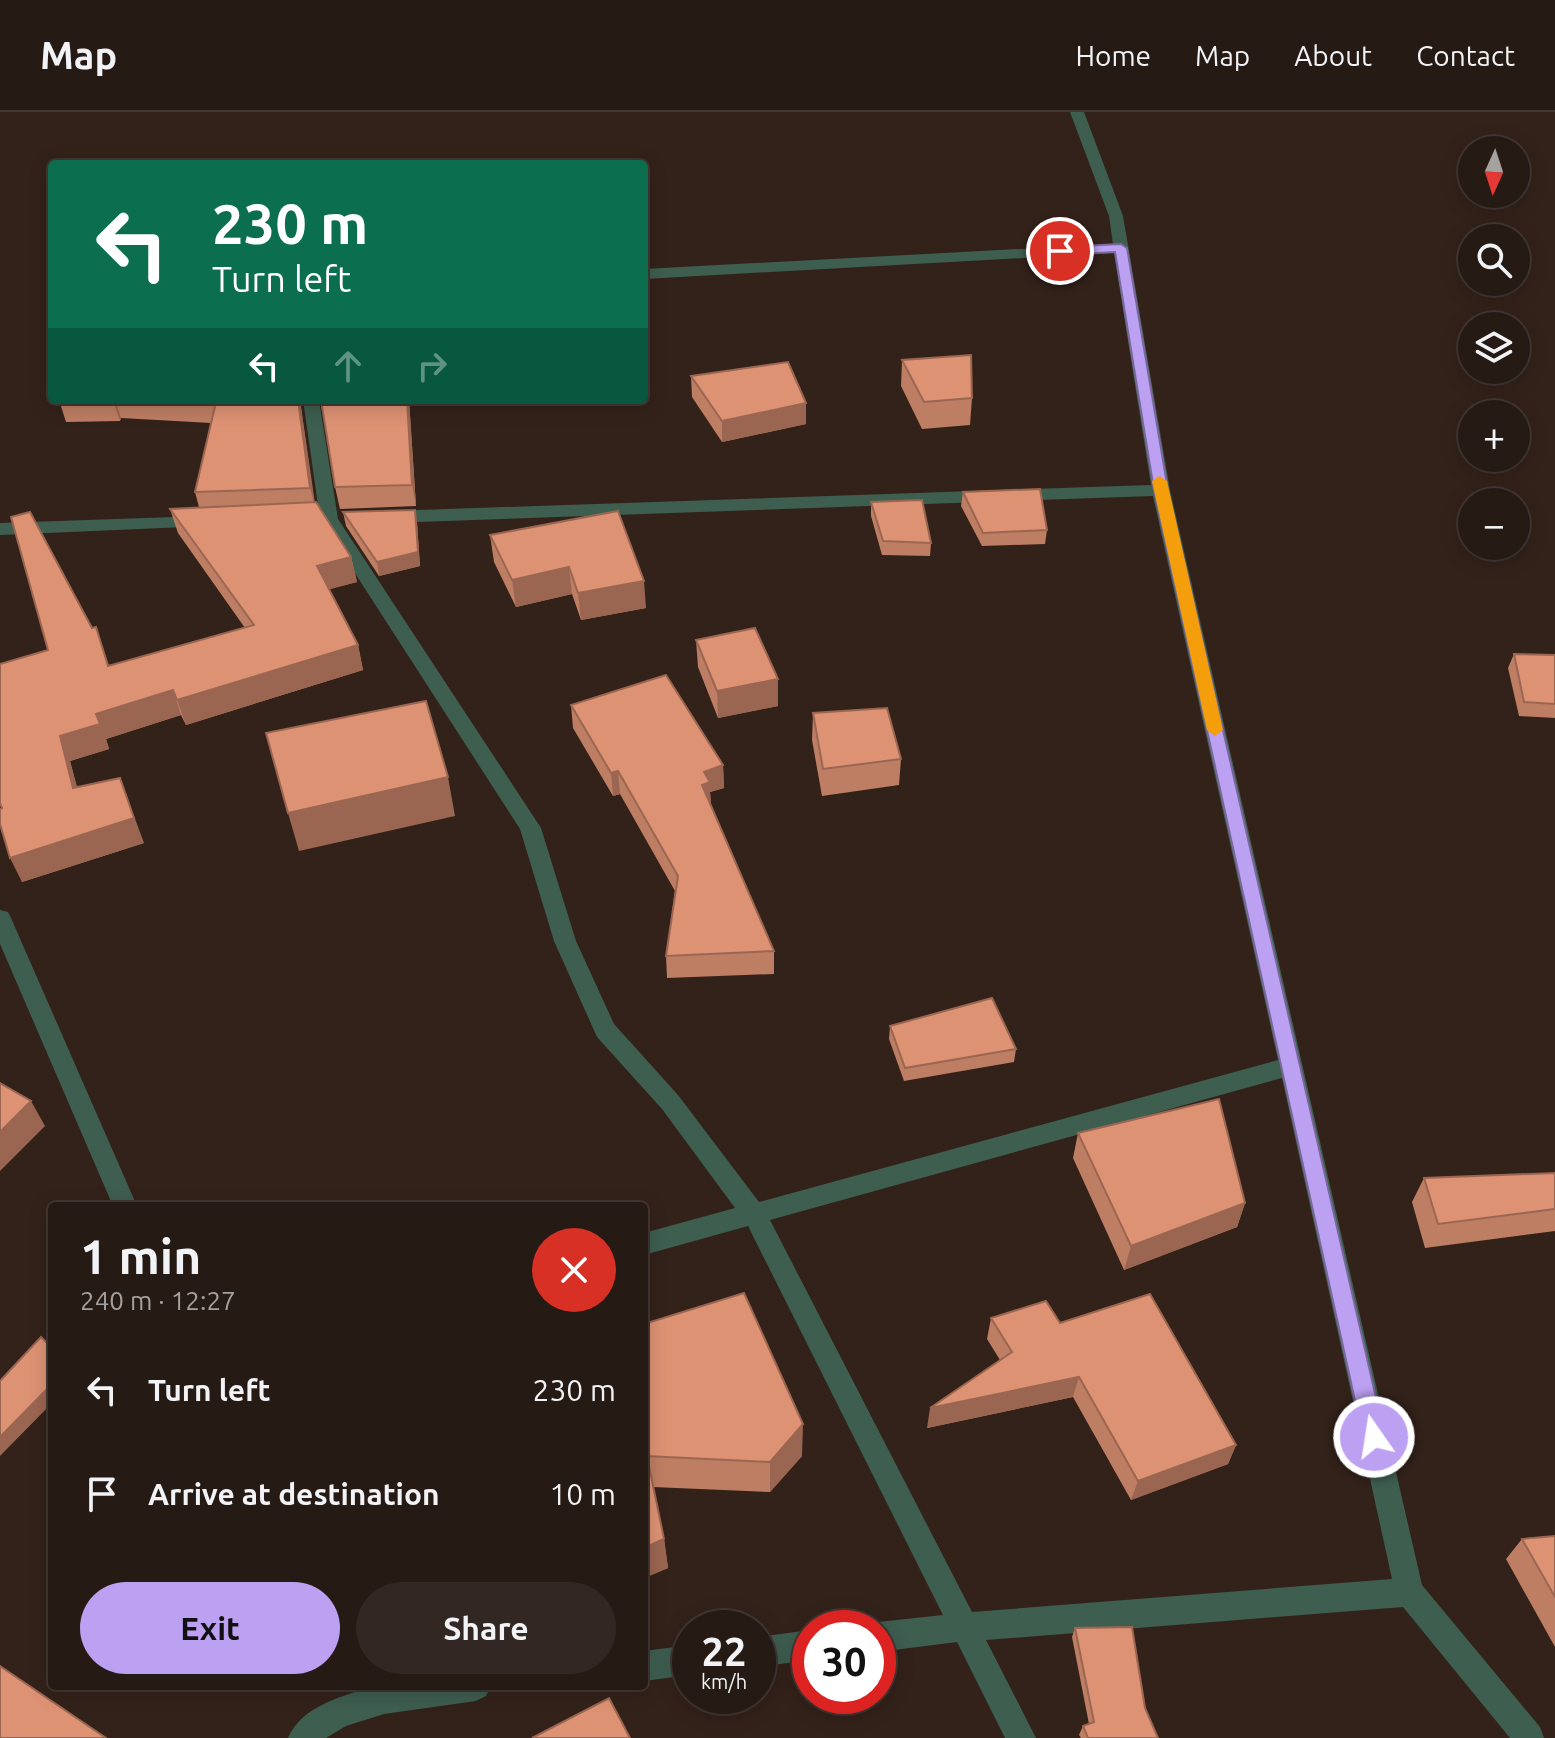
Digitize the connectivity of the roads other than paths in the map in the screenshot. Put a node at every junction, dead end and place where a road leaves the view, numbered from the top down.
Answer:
1 (1077, 112) edge
2 (1121, 248) junction
3 (648, 274) edge
4 (312, 404) edge
5 (1161, 490) junction
6 (376, 517) edge
7 (224, 522) edge
8 (0, 529) edge
9 (0, 918) edge
10 (1290, 1066) junction
11 (123, 1202) edge
12 (755, 1216) junction
13 (648, 1243) edge
14 (1409, 1592) junction
15 (964, 1627) junction
16 (896, 1635) edge
17 (672, 1662) edge
18 (648, 1665) edge
19 (442, 1690) edge
20 (303, 1738) edge
21 (1021, 1738) edge
22 (1529, 1738) edge

1 - 2 street
2 - 3 street
2 - 5 street
4 - 12 street
5 - 6 street
5 - 10 street
7 - 8 street
9 - 11 street
10 - 12 street
10 - 14 street
12 - 13 street
12 - 15 street
14 - 15 street
14 - 22 street
15 - 16 street
15 - 21 street
17 - 18 street
19 - 20 street

